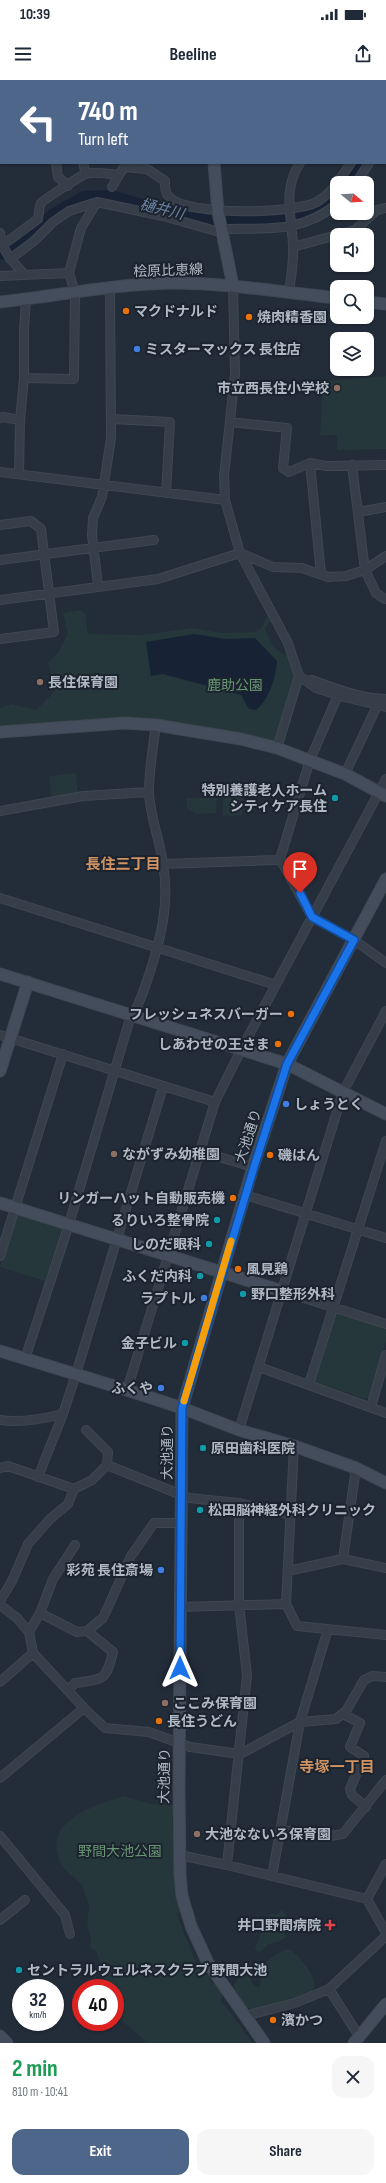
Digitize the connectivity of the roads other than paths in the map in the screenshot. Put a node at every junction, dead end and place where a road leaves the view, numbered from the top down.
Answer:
1 (56, 164) edge
2 (83, 164) edge
3 (214, 164) edge
4 (299, 164) edge
5 (350, 164) edge
6 (368, 164) edge
7 (86, 174) junction
8 (119, 175) junction
9 (342, 176) edge
10 (361, 176) edge
11 (68, 186) junction
12 (112, 187) dead end
13 (330, 189) edge
14 (97, 202) junction
15 (288, 208) junction
16 (386, 208) edge
17 (330, 209) edge
18 (218, 212) junction
19 (290, 225) junction
20 (221, 230) junction
21 (0, 233) edge
22 (1, 246) edge
23 (293, 247) junction
24 (10, 258) junction
25 (69, 273) junction
26 (24, 274) junction
27 (0, 276) edge
28 (233, 286) junction
29 (110, 288) junction
30 (289, 292) junction
31 (75, 294) junction
32 (330, 297) edge
33 (26, 299) junction
34 (0, 302) edge
35 (374, 303) edge
36 (386, 304) edge
37 (24, 378) junction
38 (0, 418) edge
39 (112, 419) junction
40 (20, 420) junction
41 (230, 422) junction
42 (310, 463) junction
43 (352, 465) junction
44 (386, 465) edge
45 (0, 472) edge
46 (19, 474) junction
47 (105, 486) junction
48 (166, 493) junction
49 (224, 500) junction
50 (386, 508) edge
51 (358, 512) junction
52 (0, 525) edge
53 (154, 540) dead end
54 (94, 548) junction
55 (240, 553) junction
56 (45, 554) junction
57 (386, 556) edge
58 (0, 560) edge
59 (365, 570) junction
60 (321, 574) junction
61 (98, 586) junction
62 (49, 593) junction
63 (385, 599) dead end
64 (0, 600) edge
65 (0, 639) edge
66 (303, 679) junction
67 (338, 695) junction
68 (386, 699) edge
69 (377, 706) junction
70 (386, 707) edge
71 (156, 725) junction
72 (0, 732) edge
73 (277, 748) junction
74 (310, 760) junction
75 (345, 774) junction
76 (386, 779) edge
77 (149, 792) junction
78 (383, 794) edge
79 (0, 811) edge
80 (280, 859) junction
81 (163, 864) junction
82 (386, 879) edge
83 (0, 898) edge
84 (312, 917) junction
85 (354, 940) junction
86 (158, 947) junction
87 (386, 963) edge
88 (0, 974) edge
89 (28, 982) junction
90 (276, 985) junction
91 (386, 1011) edge
92 (133, 1016) junction
93 (5, 1036) edge
94 (241, 1050) junction
95 (63, 1054) junction
96 (287, 1064) junction
97 (113, 1070) junction
98 (0, 1071) edge
99 (163, 1086) junction
100 (343, 1092) junction
101 (215, 1102) junction
102 (386, 1114) edge
103 (386, 1140) edge
104 (199, 1151) junction
105 (254, 1167) junction
106 (245, 1195) junction
107 (0, 1203) edge
108 (16, 1208) junction
109 (306, 1214) junction
110 (69, 1224) junction
111 (358, 1230) junction
112 (386, 1238) edge
113 (117, 1240) junction
114 (0, 1256) edge
115 (168, 1256) junction
116 (222, 1273) junction
117 (282, 1291) junction
118 (334, 1307) junction
119 (386, 1324) edge
120 (0, 1351) edge
121 (386, 1355) edge
122 (25, 1359) junction
123 (259, 1367) junction
124 (76, 1374) junction
125 (309, 1384) junction
126 (127, 1390) junction
127 (371, 1407) junction
128 (182, 1408) junction
129 (386, 1413) edge
130 (63, 1414) junction
131 (0, 1420) edge
132 (86, 1430) dead end
133 (239, 1430) junction
134 (294, 1446) junction
135 (107, 1465) junction
136 (0, 1468) edge
137 (356, 1468) junction
138 (38, 1477) junction
139 (386, 1483) edge
140 (74, 1489) junction
141 (182, 1495) junction
142 (239, 1503) junction
143 (291, 1515) junction
144 (182, 1522) junction
145 (75, 1545) dead end
146 (343, 1559) junction
147 (386, 1568) edge
148 (288, 1571) junction
149 (0, 1601) edge
150 (286, 1604) junction
151 (0, 1605) edge
152 (239, 1605) junction
153 (180, 1607) junction
154 (40, 1613) junction
155 (328, 1629) junction
156 (87, 1631) junction
157 (29, 1632) junction
158 (386, 1635) edge
159 (33, 1653) junction
160 (386, 1677) edge
161 (0, 1682) edge
162 (68, 1691) junction
163 (84, 1708) junction
164 (343, 1714) junction
165 (300, 1722) junction
166 (180, 1744) junction
167 (240, 1754) junction
168 (1, 1774) edge
169 (386, 1780) edge
170 (366, 1807) junction
171 (281, 1830) junction
172 (0, 1836) edge
173 (179, 1855) junction
174 (227, 1864) junction
175 (386, 1864) edge
176 (272, 1876) junction
177 (367, 1899) junction
178 (25, 1900) dead end
179 (0, 1920) edge
180 (386, 1933) edge
181 (70, 1934) dead end
182 (386, 1936) edge
183 (329, 1989) junction
184 (386, 2004) edge
185 (246, 2019) junction
186 (0, 2036) edge
187 (356, 2039) edge
188 (7, 2043) edge
189 (264, 2043) edge

1 - 11 street
2 - 7 street
3 - 18 street
4 - 15 street
5 - 9 street
6 - 10 street
7 - 8 street
7 - 11 street
8 - 12 street
8 - 18 street
11 - 22 street
13 - 15 street
14 - 20 street
14 - 24 street
14 - 25 street
15 - 18 street
15 - 19 street
16 - 23 street
17 - 19 street
18 - 20 street
19 - 20 street
19 - 23 street
20 - 28 street
21 - 22 street
22 - 24 street
23 - 30 street
24 - 26 street
25 - 26 street
25 - 31 street
26 - 27 street
28 - 29 street, 桧原比恵線
28 - 30 street, 桧原比恵線
28 - 41 street
29 - 31 street, 桧原比恵線
29 - 39 street
30 - 32 street, 桧原比恵線
31 - 33 street, 桧原比恵線
31 - 37 street
33 - 34 street, 桧原比恵線
33 - 37 street
35 - 36 street
37 - 40 street
38 - 40 street
39 - 47 street
39 - 48 street
40 - 46 street
41 - 42 street
41 - 49 street
42 - 43 street
42 - 60 street
43 - 44 street
43 - 51 street
45 - 46 street
46 - 47 street
47 - 48 street
47 - 54 street
48 - 49 street
49 - 55 street
50 - 51 street
51 - 59 street
52 - 56 street
53 - 54 street
54 - 56 street
54 - 61 street
55 - 60 street
55 - 61 street
55 - 66 street
56 - 58 street
56 - 62 street
57 - 59 street
59 - 60 street
59 - 63 street
61 - 62 street
62 - 64 street
62 - 65 street
66 - 67 street
66 - 68 street
66 - 73 street
67 - 69 street
67 - 74 street
69 - 70 street
69 - 75 street
71 - 72 street
71 - 73 street
71 - 77 street
73 - 74 street
74 - 75 street
74 - 80 street
75 - 78 street
76 - 78 street
77 - 79 street
77 - 81 street
78 - 84 street
80 - 81 street
80 - 84 street
81 - 86 street
82 - 85 street, 大池通り
83 - 86 street
84 - 85 street
84 - 90 street
85 - 87 street
85 - 96 street, 大池通り
86 - 90 street
86 - 92 street
88 - 89 street
89 - 92 street
89 - 93 street
90 - 94 street
91 - 100 street
92 - 94 street
92 - 97 street
93 - 95 street
93 - 98 street
94 - 96 street
94 - 101 street
95 - 97 street
95 - 108 street
96 - 100 street
96 - 105 street, 大池通り
97 - 99 street
97 - 110 street
99 - 101 street
99 - 113 street
100 - 102 street
100 - 109 street
101 - 104 street
103 - 111 street
104 - 105 street
104 - 115 street
105 - 106 street, 大池通り
106 - 109 street
106 - 116 street, 大池通り
107 - 108 street
108 - 110 street
108 - 114 street
109 - 111 street
109 - 117 street
110 - 113 street
110 - 122 street
111 - 112 street
111 - 118 street
113 - 115 street
113 - 124 street
115 - 116 street
115 - 126 street
116 - 117 street
116 - 128 street, 大池通り
117 - 118 street
117 - 123 street
118 - 119 street
118 - 125 street
120 - 122 street
121 - 127 street
122 - 124 street
123 - 125 street
123 - 133 street
124 - 126 street
124 - 130 street
125 - 127 street
126 - 128 street
127 - 129 street
128 - 133 street
128 - 141 street, 大池通り
130 - 131 street
130 - 138 street
132 - 135 street
133 - 134 street
134 - 137 street
134 - 143 street
135 - 140 street
135 - 141 street
136 - 138 street
137 - 139 street
137 - 146 street
138 - 140 street
140 - 149 street
141 - 142 street
141 - 144 street, 大池通り
142 - 143 street
142 - 152 street
143 - 148 street
144 - 153 street, 大池通り
144 - 156 street
145 - 154 street
146 - 147 street
146 - 148 street
148 - 150 street
150 - 152 street
150 - 155 street
151 - 157 street
152 - 153 street
152 - 167 street
153 - 166 street, 大池通り
154 - 156 street
154 - 157 street
155 - 158 street
155 - 165 street
156 - 162 street
157 - 159 street
159 - 161 street
159 - 162 street
160 - 164 street
162 - 163 street
163 - 166 street
163 - 168 street
164 - 165 street
164 - 170 street
165 - 167 street
165 - 171 street
166 - 167 street
166 - 173 street, 大池通り
167 - 174 street
169 - 170 street
170 - 171 street
171 - 176 street
172 - 181 street
173 - 174 street
173 - 185 street, 大池通り
174 - 176 street
175 - 177 street
176 - 177 street
177 - 180 street
178 - 179 street
182 - 183 street
183 - 185 street
183 - 187 street
184 - 187 street
185 - 189 street, 大池通り
186 - 188 street

